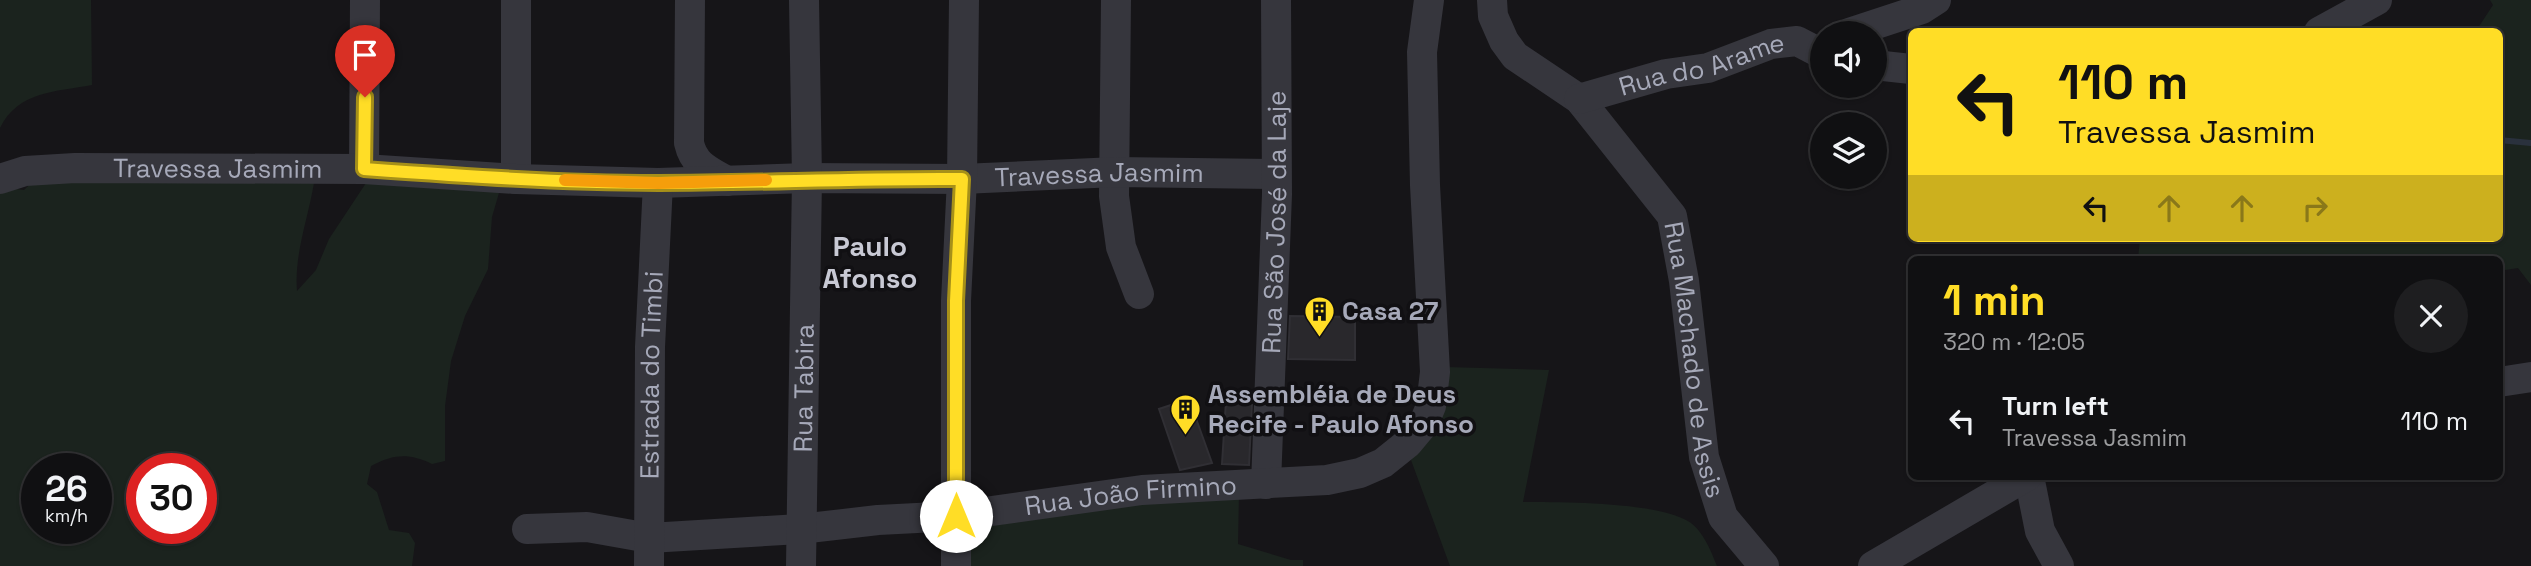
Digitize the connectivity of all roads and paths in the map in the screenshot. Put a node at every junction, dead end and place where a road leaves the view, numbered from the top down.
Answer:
1 (365, 0) edge
2 (516, 0) edge
3 (690, 0) edge
4 (804, 0) edge
5 (964, 0) edge
6 (1116, 0) edge
7 (1276, 0) edge
8 (1429, 0) edge
9 (1492, 0) edge
10 (1936, 0) edge
11 (2377, 0) edge
12 (1886, 21) edge
13 (2326, 28) edge
14 (1810, 45) edge
15 (1887, 66) edge
16 (1908, 69) edge
17 (1579, 99) junction
18 (364, 169) junction
19 (1116, 172) junction
20 (1275, 174) junction
21 (807, 178) junction
22 (0, 179) edge
23 (516, 179) junction
24 (962, 179) junction
25 (727, 181) junction
26 (658, 183) junction
27 (1139, 294) dead end
28 (2531, 377) edge
29 (2503, 381) edge
30 (2021, 480) edge
31 (2029, 480) edge
32 (1266, 484) junction
33 (956, 516) junction
34 (527, 529) dead end
35 (800, 529) junction
36 (649, 552) edge
37 (801, 566) edge
38 (956, 566) edge
39 (1764, 566) edge
40 (1872, 566) edge
41 (2059, 566) edge

1 - 18 street
2 - 23 street
3 - 25 street
4 - 21 street, Rua Tabira
5 - 24 street
6 - 19 street
7 - 20 street, Rua São José da Laje
8 - 32 street, Rua João Firmino
9 - 17 street, Rua Machado de Assis
10 - 12 street
11 - 13 street
14 - 17 street, Rua do Arame
15 - 16 street
17 - 39 street, Rua Machado de Assis
18 - 22 street, Travessa Jasmim
18 - 23 street, Travessa Jasmim
19 - 20 street, Travessa Jasmim
19 - 24 street, Travessa Jasmim
19 - 27 street
20 - 32 street, Rua São José da Laje
21 - 24 street, Travessa Jasmim
21 - 25 street, Travessa Jasmim
21 - 35 street, Rua Tabira
23 - 26 street, Travessa Jasmim
24 - 33 street
25 - 26 street, Travessa Jasmim
26 - 36 street, Estrada do Timbi
28 - 29 street
30 - 40 street
31 - 41 street
32 - 33 street, Rua João Firmino
33 - 35 street, Rua João Firmino
33 - 38 street
34 - 36 street, Rua João Firmino
35 - 36 street, Rua João Firmino
35 - 37 street, Rua Tabira

